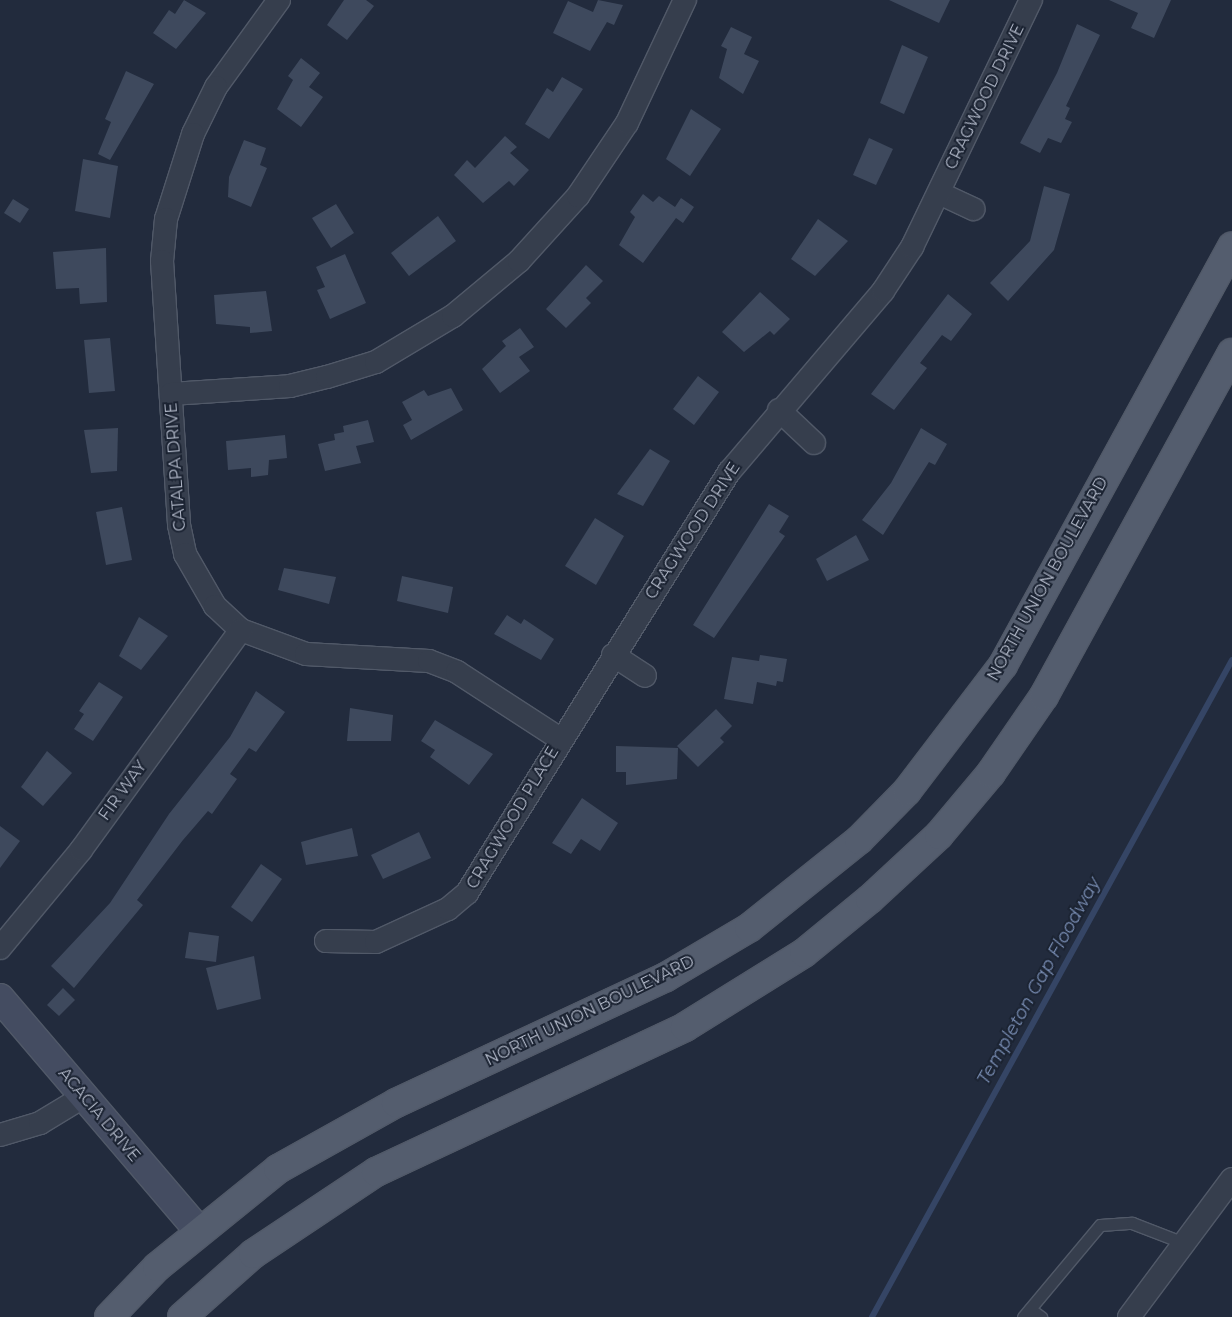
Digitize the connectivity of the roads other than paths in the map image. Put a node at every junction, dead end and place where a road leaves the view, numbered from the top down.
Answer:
1 (280, 0) edge
2 (685, 0) edge
3 (1032, 0) edge
4 (939, 193) junction
5 (974, 209) dead end
6 (1232, 246) edge
7 (1232, 354) edge
8 (171, 394) junction
9 (779, 410) junction
10 (814, 444) dead end
11 (241, 630) junction
12 (613, 655) junction
13 (646, 676) dead end
14 (560, 739) junction
15 (326, 941) dead end
16 (0, 948) edge
17 (0, 998) edge
18 (83, 1097) junction
19 (0, 1135) edge
20 (1232, 1179) edge
21 (199, 1231) junction
22 (1184, 1243) junction
23 (1027, 1313) edge
24 (109, 1317) edge
25 (182, 1317) edge
26 (1041, 1317) edge
27 (1130, 1317) edge

1 - 8 street, CATALPA DRIVE
2 - 8 street
3 - 4 street, CRAGWOOD DRIVE
4 - 5 street
4 - 9 street, CRAGWOOD DRIVE
6 - 21 main road, NORTH UNION BOULEVARD
7 - 25 main road
8 - 11 street, CATALPA DRIVE
9 - 10 street
9 - 12 street, CRAGWOOD DRIVE
11 - 14 street, CATALPA DRIVE
11 - 16 street, FIR WAY
12 - 13 street
12 - 14 street, CRAGWOOD DRIVE
14 - 15 street, CRAGWOOD PLACE
17 - 18 street, ACACIA DRIVE
18 - 19 street
18 - 21 street, ACACIA DRIVE
20 - 22 street
21 - 24 main road, NORTH UNION BOULEVARD
22 - 23 lane
22 - 27 street
23 - 26 lane

